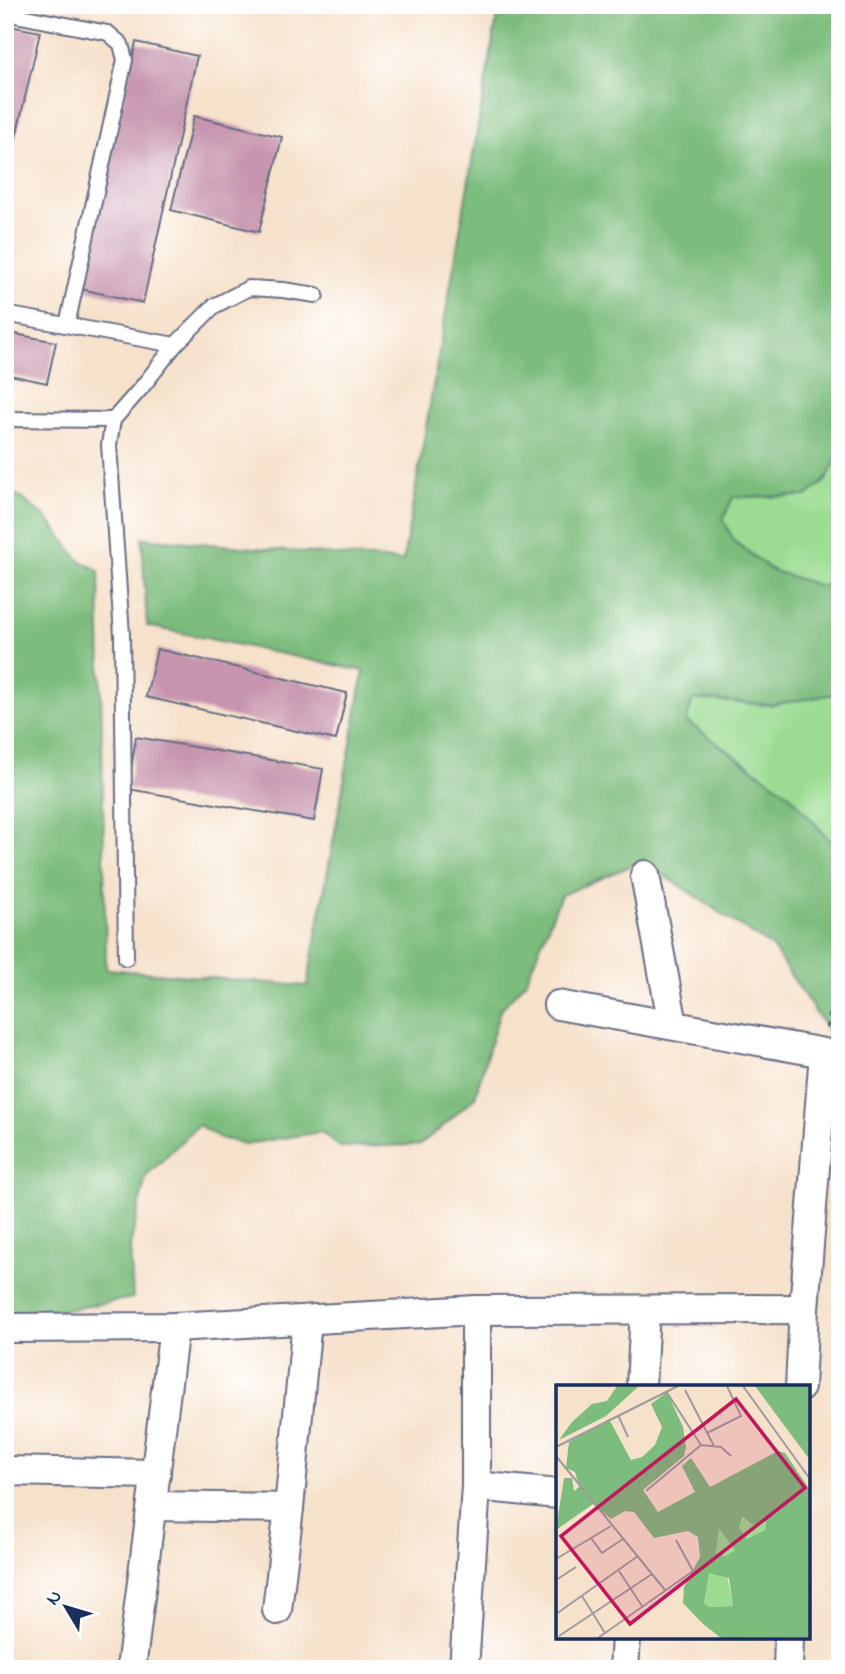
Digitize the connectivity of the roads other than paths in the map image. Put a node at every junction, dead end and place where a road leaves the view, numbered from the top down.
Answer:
1 (5, 13) edge
2 (316, 295) dead end
3 (5, 314) edge
4 (67, 325) junction
5 (175, 345) junction
6 (5, 419) edge
7 (113, 419) junction
8 (645, 875) dead end
9 (126, 958) dead end
10 (558, 1005) dead end
11 (673, 1026) junction
12 (804, 1309) junction
13 (476, 1310) junction
14 (645, 1310) junction
15 (307, 1321) junction
16 (174, 1327) junction
17 (5, 1328) edge
18 (641, 1385) edge
19 (800, 1385) edge
20 (5, 1471) edge
21 (156, 1474) junction
22 (477, 1486) junction
23 (556, 1494) edge
24 (152, 1506) junction
25 (289, 1508) junction
26 (277, 1609) dead end
27 (626, 1639) edge
28 (789, 1639) edge
29 (131, 1669) edge
30 (464, 1669) edge
31 (624, 1669) edge
32 (788, 1669) edge

1 - 4 lane
2 - 5 lane
3 - 4 lane
4 - 5 lane
5 - 7 lane
6 - 7 lane
7 - 9 lane
8 - 11 street
10 - 11 street
11 - 12 street
12 - 14 street
12 - 19 street
13 - 14 street
13 - 15 street
13 - 22 street
14 - 18 street
15 - 16 street
15 - 25 street
16 - 17 street
16 - 21 street
20 - 21 street
21 - 24 street
22 - 23 street
22 - 30 street
24 - 25 street
24 - 29 street
25 - 26 street
27 - 31 street
28 - 32 street

